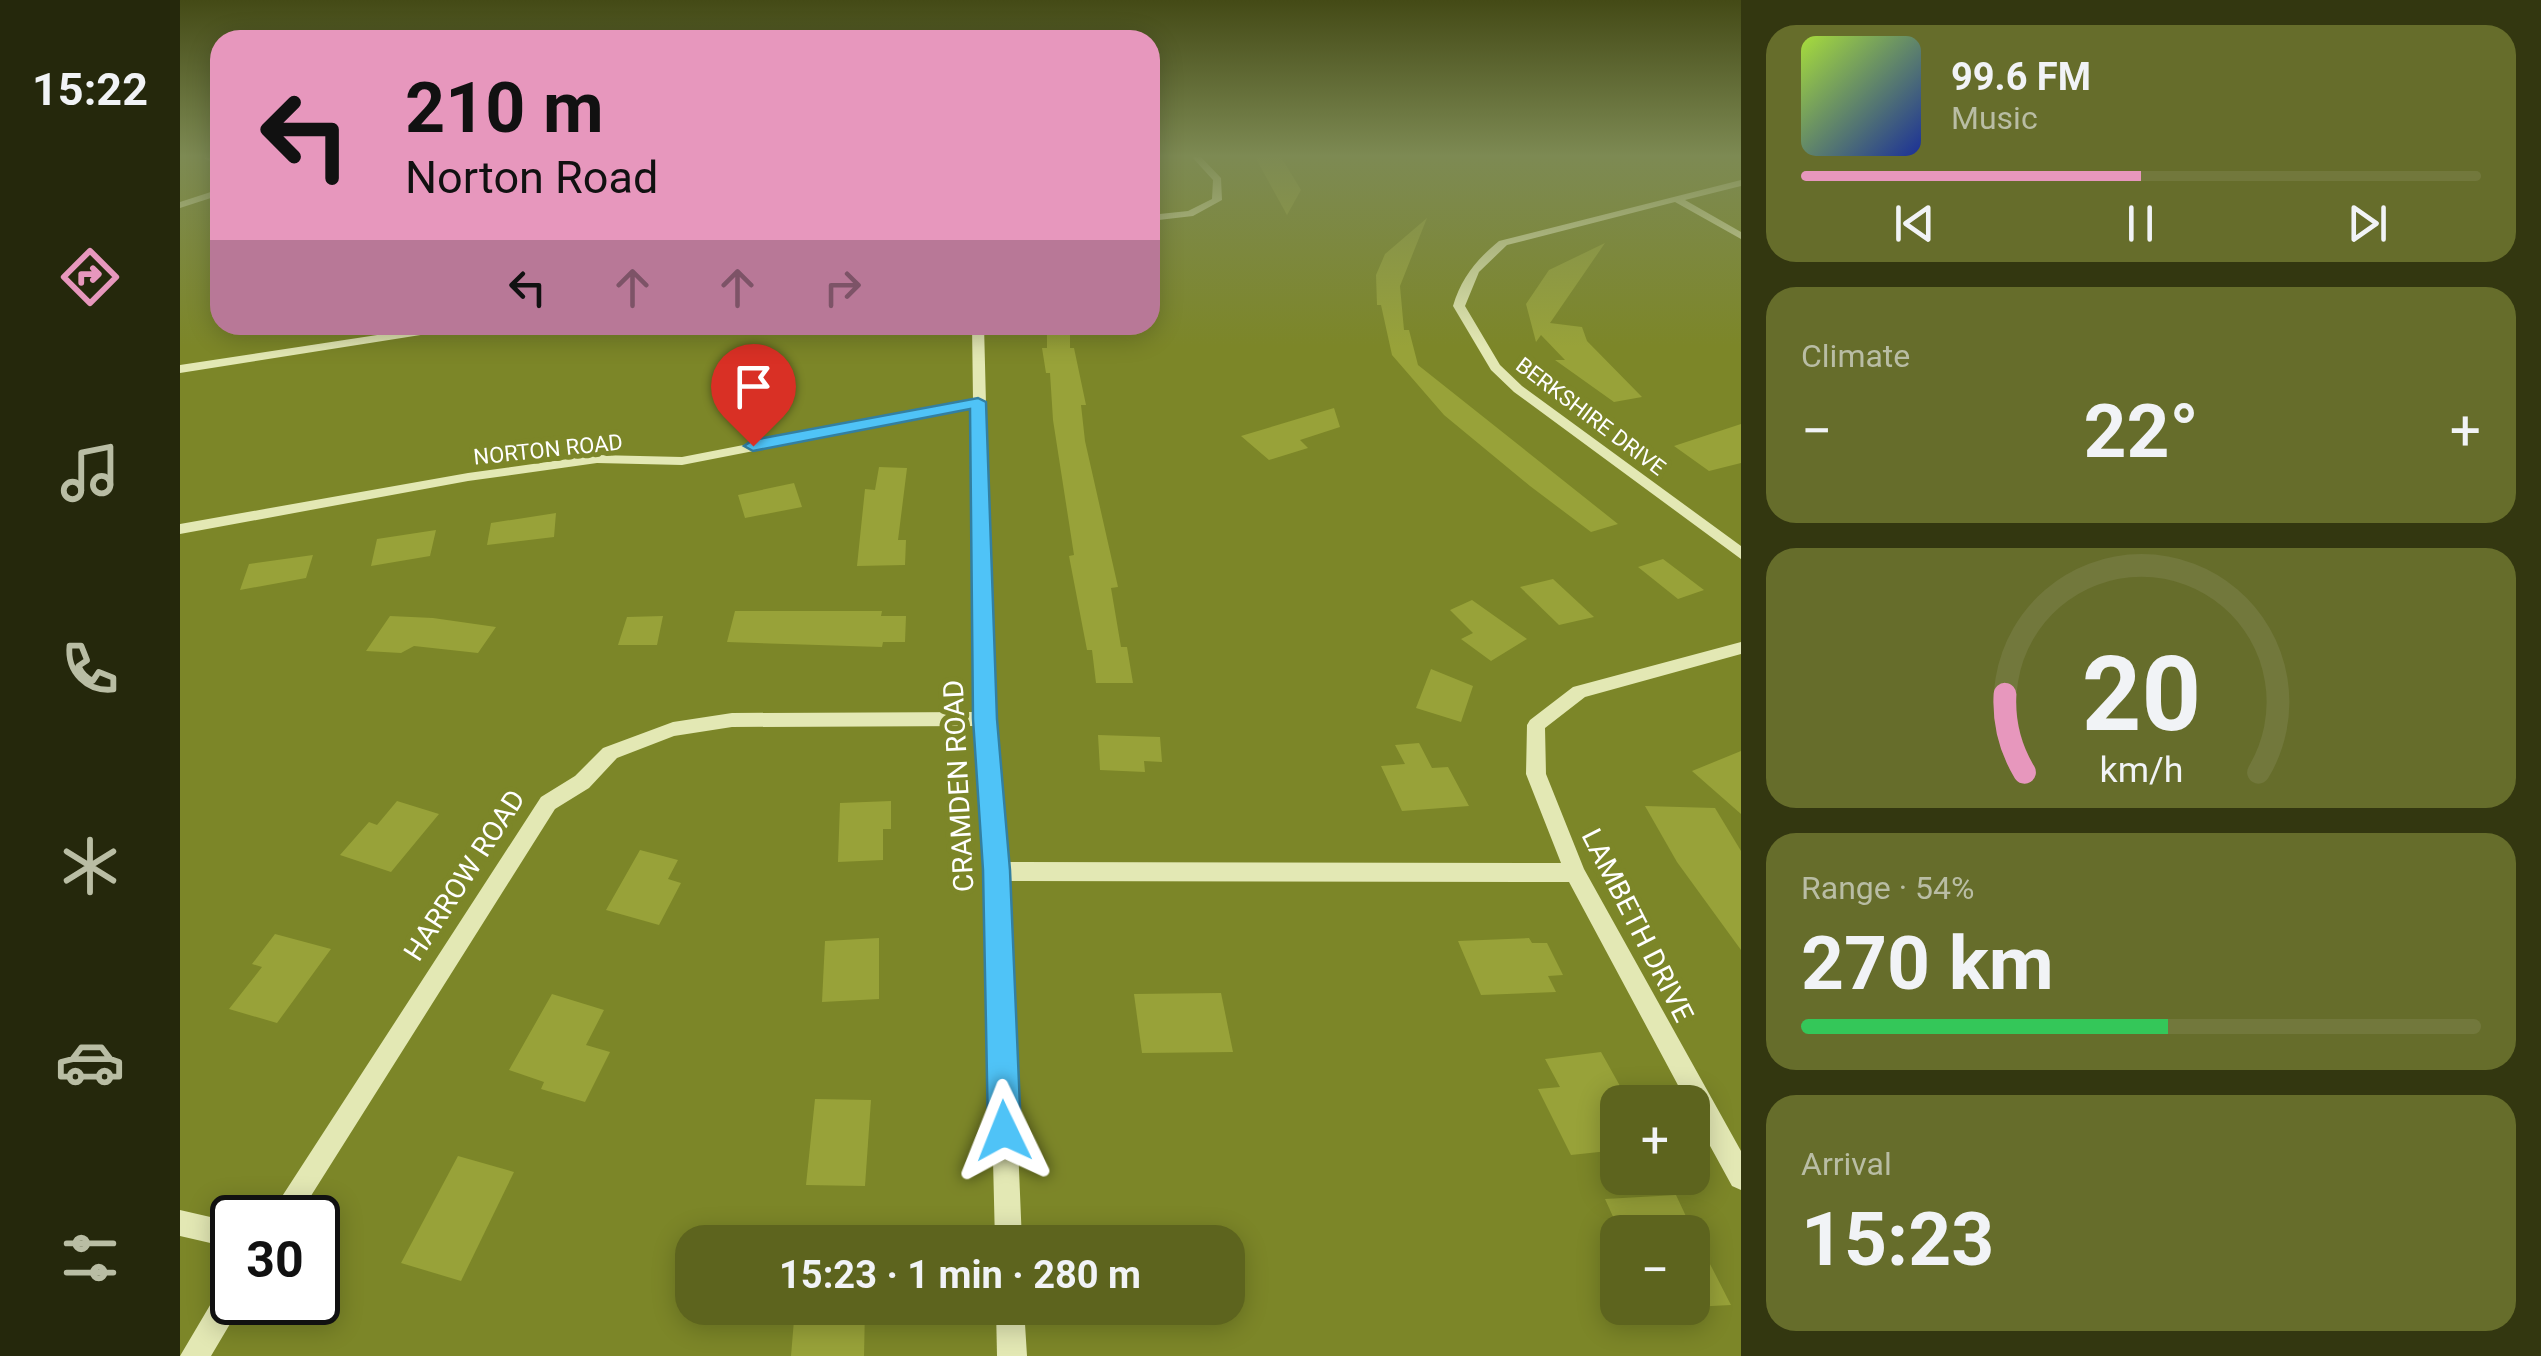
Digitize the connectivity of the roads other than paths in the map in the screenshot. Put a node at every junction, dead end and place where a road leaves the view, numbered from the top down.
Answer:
1 (1592, 220) edge
2 (1713, 220) edge
3 (1741, 236) edge
4 (399, 335) edge
5 (978, 335) edge
6 (180, 368) edge
7 (978, 402) junction
8 (180, 529) edge
9 (1734, 540) edge
10 (1741, 554) edge
11 (1741, 648) edge
12 (985, 719) junction
13 (996, 870) junction
14 (1575, 874) junction
15 (1741, 1177) edge
16 (296, 1195) edge
17 (180, 1224) edge
18 (1007, 1225) edge
19 (210, 1230) edge
20 (214, 1325) edge
21 (1011, 1325) edge
22 (195, 1356) edge
23 (1012, 1356) edge

1 - 9 street, BERKSHIRE DRIVE
2 - 3 street
4 - 6 street
5 - 7 street, CRAMDEN ROAD
7 - 8 street, NORTON ROAD
7 - 12 street, CRAMDEN ROAD
9 - 10 street, BERKSHIRE DRIVE
11 - 14 street, LAMBETH DRIVE
12 - 13 street, CRAMDEN ROAD
12 - 16 street, HARROW ROAD
13 - 14 street
13 - 18 street, CRAMDEN ROAD
14 - 15 street, LAMBETH DRIVE
17 - 19 street
20 - 22 street
21 - 23 street

